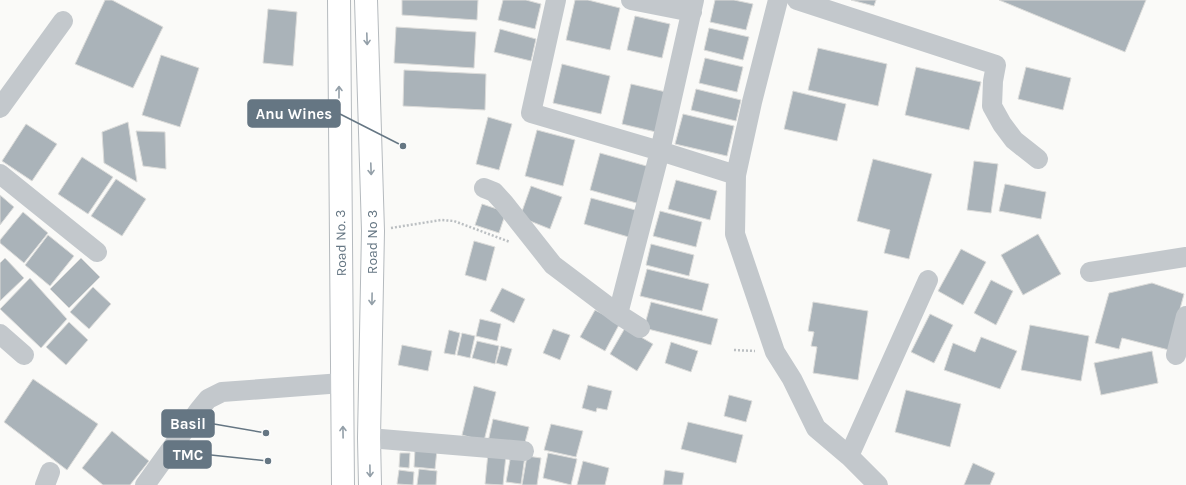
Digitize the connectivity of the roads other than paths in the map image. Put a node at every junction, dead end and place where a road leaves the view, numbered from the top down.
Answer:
1 (339, 0) edge
2 (366, 0) edge
3 (556, 0) edge
4 (631, 0) edge
5 (778, 0) edge
6 (797, 0) edge
7 (693, 6) edge
8 (63, 21) dead end
9 (0, 108) edge
10 (660, 151) junction
11 (1038, 159) dead end
12 (0, 174) edge
13 (736, 175) junction
14 (484, 188) dead end
15 (97, 252) dead end
16 (1186, 257) edge
17 (1090, 272) dead end
18 (928, 280) dead end
19 (618, 314) junction
20 (1186, 316) edge
21 (640, 328) dead end
22 (0, 334) edge
23 (24, 355) dead end
24 (1176, 355) dead end
25 (342, 383) junction
26 (369, 438) junction
27 (524, 451) dead end
28 (849, 456) junction
29 (145, 485) edge
30 (343, 485) edge
31 (370, 485) edge
32 (878, 485) edge

25 -> 1 main road, Road No. 3
2 -> 26 main road, Road No 3
3 - 10 street
4 - 7 street
5 - 13 street
6 - 11 street
7 - 10 street
8 - 9 street
10 - 13 street
10 - 19 street
12 - 15 street
13 - 28 street
14 - 19 street
16 - 17 street
18 - 28 street
19 - 21 street
20 - 24 street
22 - 23 street
25 - 29 street
30 -> 25 main road, Road No. 3
26 - 27 street
26 -> 31 main road, Road No 3
28 - 32 street

